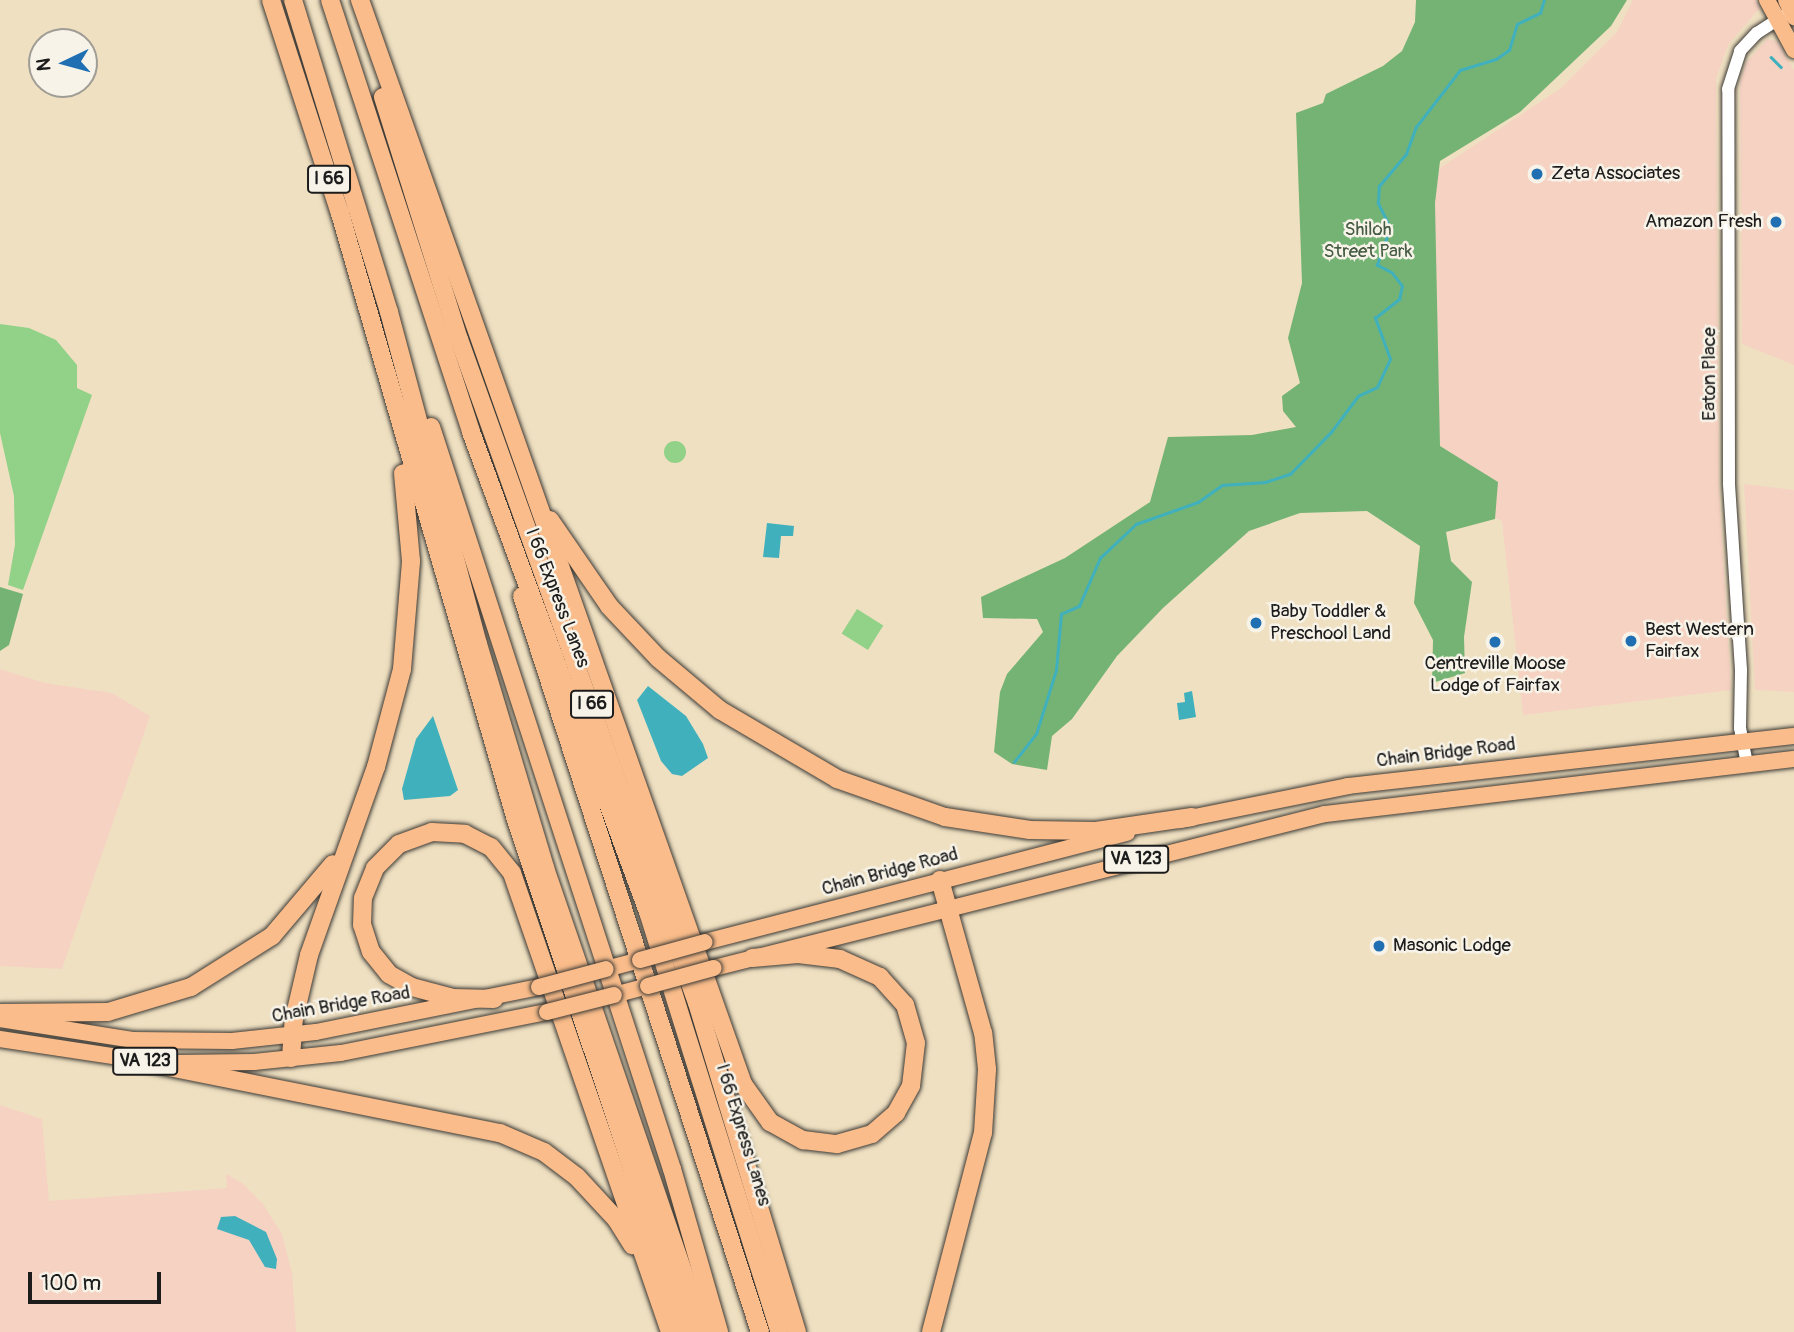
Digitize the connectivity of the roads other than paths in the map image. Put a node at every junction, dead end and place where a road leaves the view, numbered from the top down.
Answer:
1 (271, 0) edge
2 (293, 0) edge
3 (330, 0) edge
4 (354, 0) edge
5 (360, 0) edge
6 (1767, 0) edge
7 (1787, 12) edge
8 (1794, 50) edge
9 (389, 312) junction
10 (382, 360) junction
11 (471, 432) junction
12 (517, 451) junction
13 (1794, 736) edge
14 (1742, 741) junction
15 (1794, 759) edge
16 (1747, 764) junction
17 (1192, 817) junction
18 (352, 834) junction
19 (940, 880) junction
20 (947, 906) junction
21 (638, 953) junction
22 (752, 958) junction
23 (603, 961) junction
24 (648, 986) junction
25 (614, 995) junction
26 (494, 999) junction
27 (0, 1013) edge
28 (0, 1019) edge
29 (292, 1035) junction
30 (0, 1039) edge
31 (291, 1058) junction
32 (128, 1059) junction
33 (670, 1332) edge
34 (687, 1332) edge
35 (704, 1332) edge
36 (719, 1332) edge
37 (760, 1332) edge
38 (780, 1332) edge
39 (797, 1332) edge
40 (931, 1332) edge

1 - 10 highway, I 66
2 - 9 highway
3 - 11 highway, I 66 Express Lanes
4 - 39 highway, I 66
5 - 12 highway
6 - 7 main road
7 - 8 main road
7 - 14 street, Eaton Place
9 - 23 highway
9 - 35 highway
10 - 18 highway
10 - 34 highway, I 66
11 - 21 highway
11 - 38 highway, I 66 Express Lanes
12 - 17 highway
12 - 22 highway
13 - 14 main road, Chain Bridge Road / VA 123
14 - 16 street, Eaton Place
14 - 17 main road, Chain Bridge Road / VA 123
15 - 16 main road, VA 123
16 - 20 main road, VA 123
17 - 19 main road, Chain Bridge Road / VA 123
18 - 27 highway
18 - 29 highway
19 - 20 highway
19 - 21 main road, Chain Bridge Road / VA 123, bridge
20 - 22 main road, VA 123
20 - 40 highway
21 - 23 main road, Chain Bridge Road / VA 123
21 - 24 highway
22 - 24 main road, VA 123, bridge
23 - 25 highway
23 - 26 main road, Chain Bridge Road / VA 123, bridge
24 - 25 main road, VA 123
24 - 37 highway
25 - 31 main road, VA 123, bridge
25 - 36 highway
26 - 29 main road, Chain Bridge Road / VA 123
26 - 33 highway
28 - 29 main road, Chain Bridge Road / VA 123
29 - 31 highway
30 - 32 main road, VA 123
31 - 32 main road, VA 123
32 - 33 highway

